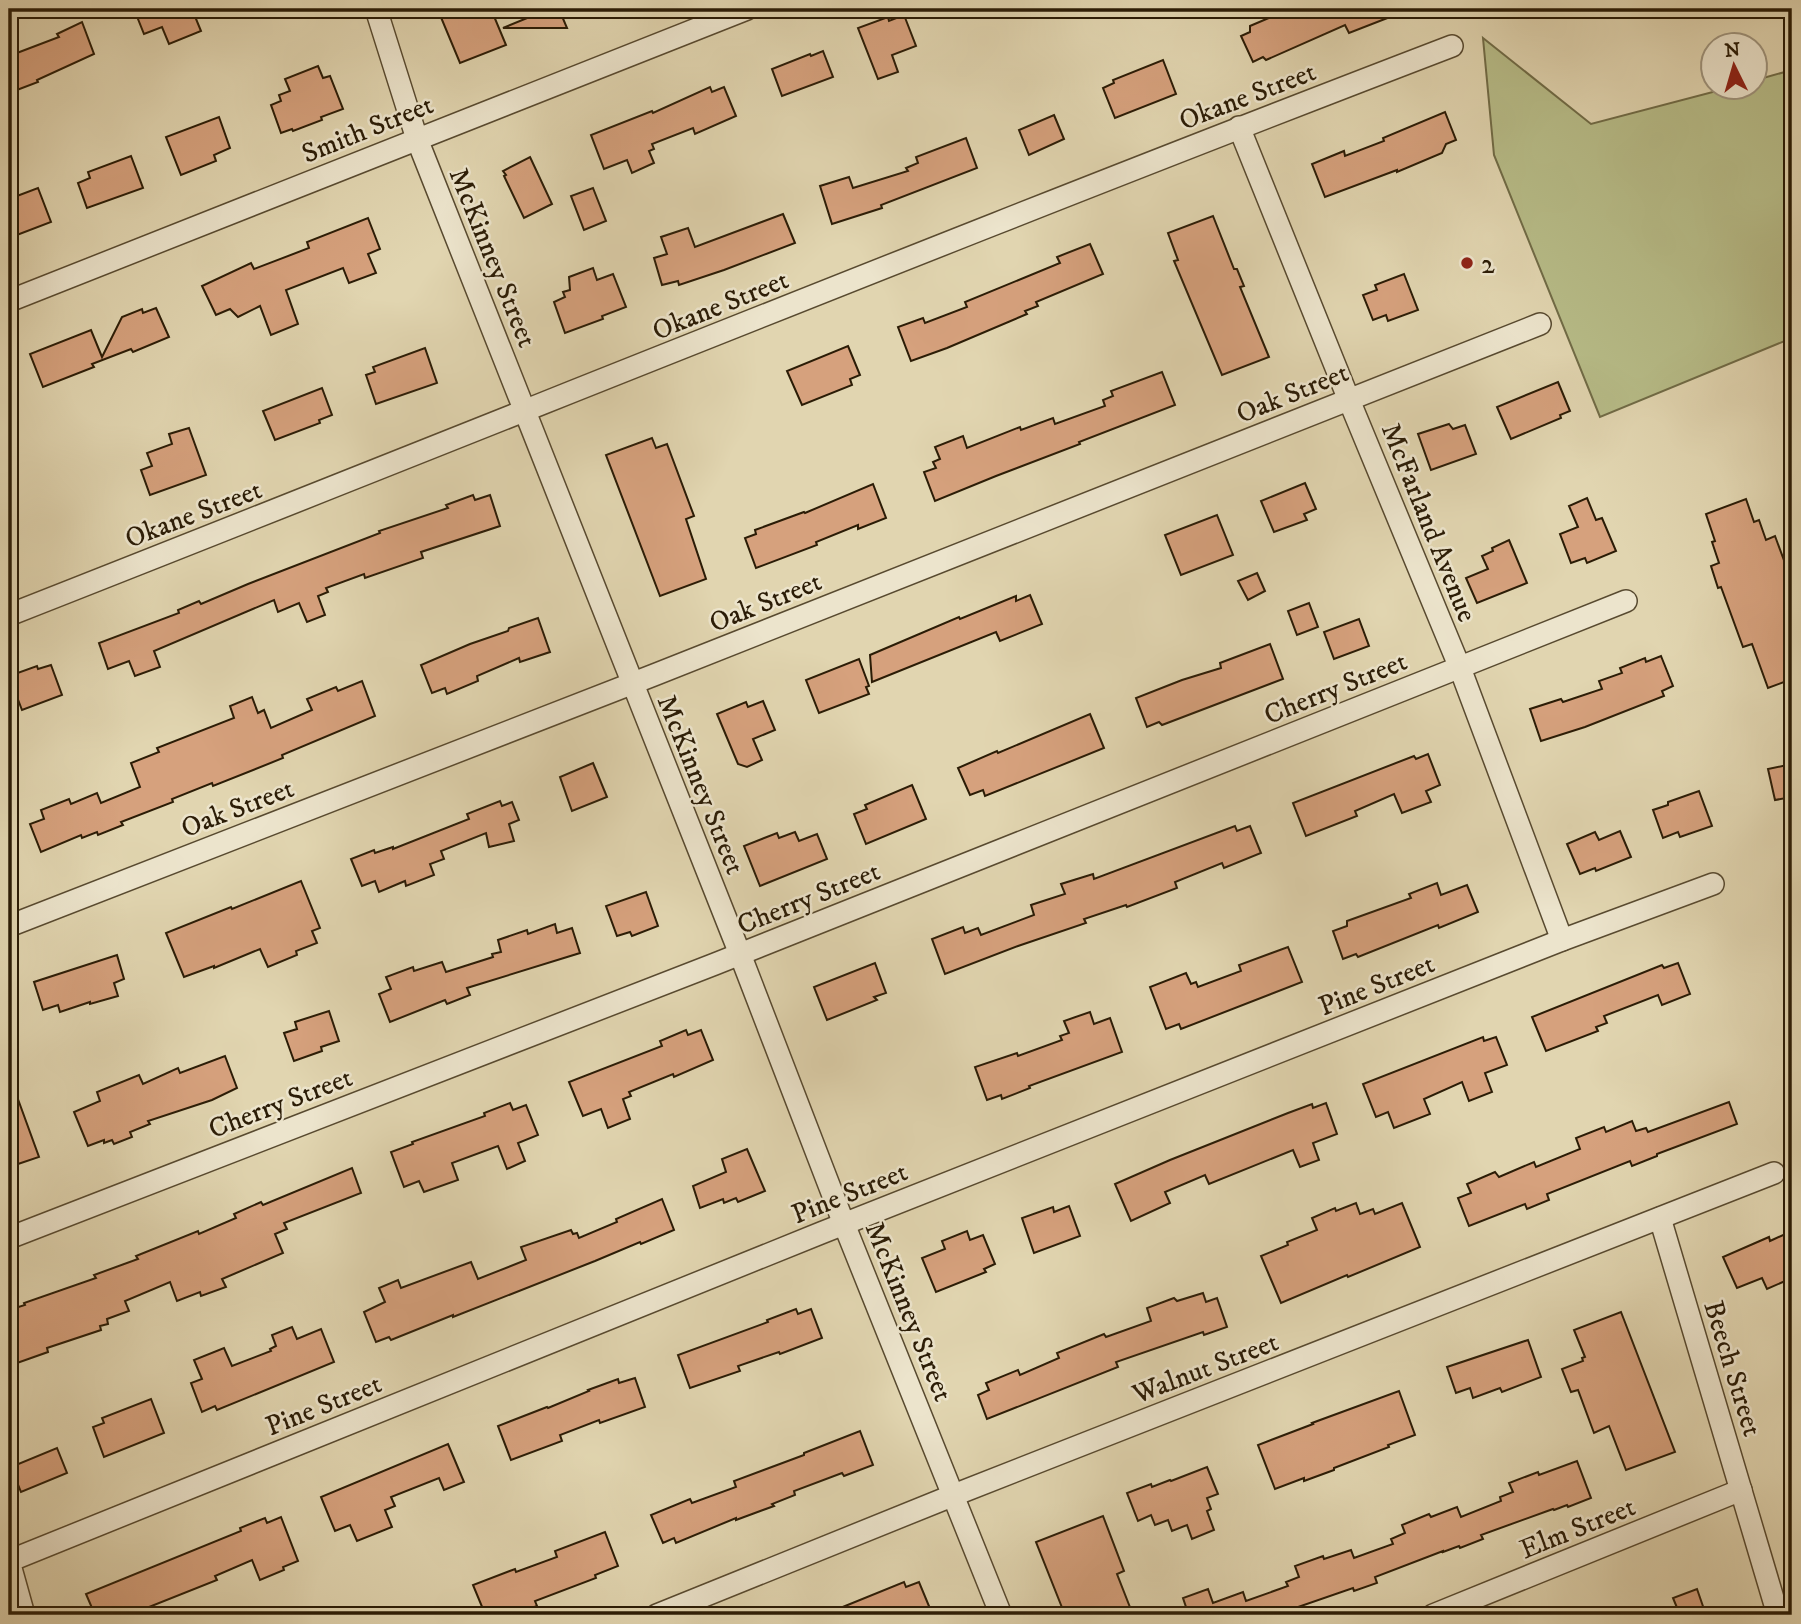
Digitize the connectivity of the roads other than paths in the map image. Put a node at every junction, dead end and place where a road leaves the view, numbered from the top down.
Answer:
1 (376, 9) edge
2 (747, 9) edge
3 (1452, 46) dead end
4 (1239, 128) junction
5 (417, 139) junction
6 (9, 301) edge
7 (1540, 324) dead end
8 (1349, 400) junction
9 (525, 411) junction
10 (1626, 601) dead end
11 (9, 615) edge
12 (1460, 668) junction
13 (632, 684) junction
14 (1713, 884) dead end
15 (9, 926) edge
16 (1562, 940) junction
17 (740, 954) junction
18 (1774, 1172) dead end
19 (1660, 1218) junction
20 (845, 1224) junction
21 (9, 1238) edge
22 (1741, 1490) junction
23 (954, 1496) junction
24 (9, 1561) edge
25 (24, 1615) edge
26 (657, 1615) edge
27 (1001, 1615) edge
28 (1433, 1615) edge
29 (1778, 1615) edge

1 - 5 street, McKinney Street
2 - 5 street, Smith Street
3 - 4 street, Okane Street
4 - 8 street, McFarland Avenue
4 - 9 street, Okane Street
5 - 6 street, Smith Street
5 - 9 street, McKinney Street
7 - 8 street, Oak Street
8 - 12 street, McFarland Avenue
8 - 13 street, Oak Street
9 - 11 street, Okane Street
9 - 13 street, McKinney Street
10 - 12 street, Cherry Street
12 - 16 street, McFarland Avenue
12 - 17 street, Cherry Street
13 - 15 street, Oak Street
13 - 17 street, McKinney Street
14 - 16 street, Pine Street
16 - 20 street, Pine Street
17 - 20 street, McKinney Street
17 - 21 street, Cherry Street
18 - 19 street, Walnut Street
19 - 22 street, Beech Street
19 - 23 street, Walnut Street
20 - 23 street, McKinney Street
20 - 24 street, Pine Street
22 - 28 street, Elm Street
22 - 29 street, Beech Street
23 - 26 street, Walnut Street
23 - 27 street, McKinney Street
24 - 25 street

